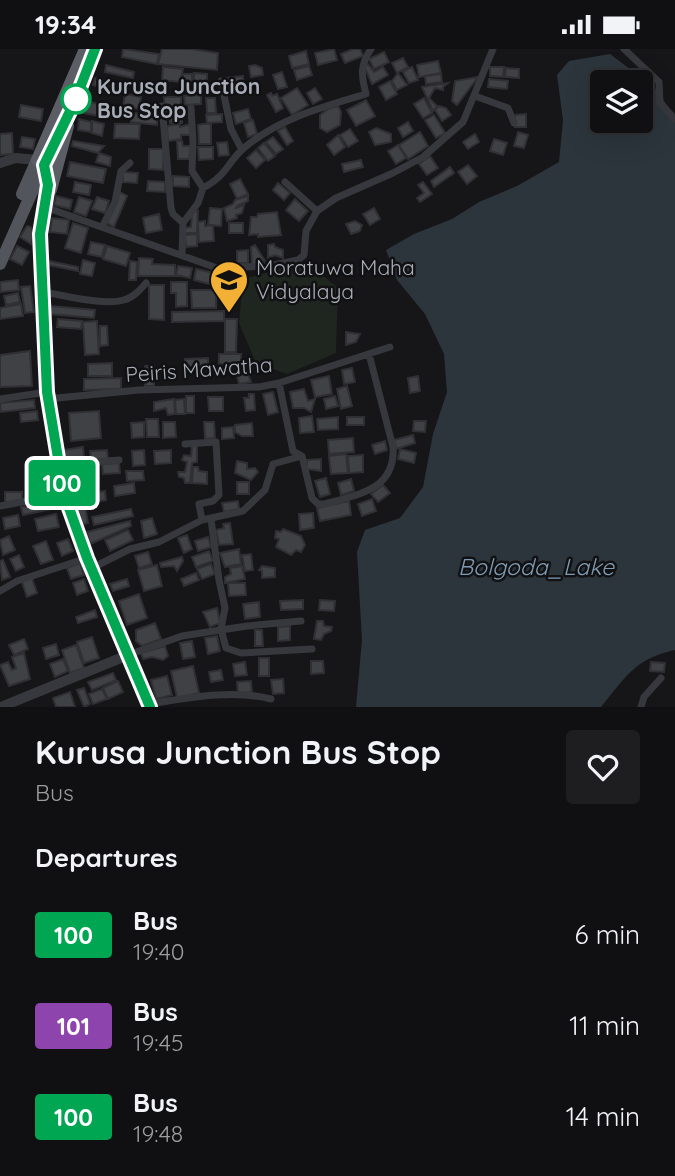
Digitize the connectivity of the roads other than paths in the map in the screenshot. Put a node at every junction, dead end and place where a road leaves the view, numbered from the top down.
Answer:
1 (85, 49) edge
2 (95, 49) edge
3 (371, 49) edge
4 (493, 49) edge
5 (624, 49) edge
6 (221, 81) dead end
7 (475, 96) junction
8 (75, 101) junction
9 (162, 106) dead end
10 (191, 108) dead end
11 (675, 119) edge
12 (514, 123) dead end
13 (242, 150) junction
14 (0, 163) edge
15 (40, 163) junction
16 (130, 163) dead end
17 (53, 181) junction
18 (285, 182) dead end
19 (202, 188) junction
20 (45, 207) junction
21 (317, 211) junction
22 (183, 223) junction
23 (102, 227) junction
24 (0, 243) edge
25 (182, 255) junction
26 (0, 264) edge
27 (146, 283) dead end
28 (42, 292) junction
29 (390, 347) dead end
30 (369, 354) junction
31 (279, 383) junction
32 (47, 396) junction
33 (0, 399) edge
34 (185, 443) dead end
35 (302, 456) junction
36 (119, 460) dead end
37 (59, 465) junction
38 (64, 494) junction
39 (0, 506) edge
40 (211, 519) junction
41 (202, 520) junction
42 (89, 563) junction
43 (0, 591) edge
44 (300, 621) dead end
45 (221, 629) junction
46 (312, 649) dead end
47 (128, 655) junction
48 (661, 678) dead end
49 (271, 699) dead end
50 (150, 706) edge
51 (1, 707) edge
52 (641, 707) edge

1 - 15 highway
2 - 8 highway
3 - 13 street
4 - 7 street
5 - 11 street
6 - 13 street
7 - 12 street
7 - 21 street
8 - 15 highway
8 - 17 highway
9 - 22 street
10 - 19 street
13 - 19 street
14 - 15 street
15 - 17 highway
15 - 20 highway
15 - 24 main road
15 - 26 main road
16 - 23 street
17 - 20 highway
18 - 21 street
19 - 22 street
20 - 23 street
20 - 28 highway
21 - 25 street
22 - 25 street
23 - 25 street
27 - 28 street
28 - 32 highway
29 - 30 street, Peiris Mawatha
30 - 31 street, Peiris Mawatha
30 - 35 street
31 - 32 street, Peiris Mawatha
31 - 35 street
32 - 33 street, Peiris Mawatha
32 - 37 highway
34 - 41 street
35 - 40 street
36 - 37 street
37 - 38 highway
38 - 39 street
38 - 42 highway
40 - 41 street
40 - 45 street
41 - 42 street
42 - 43 street
42 - 47 highway
44 - 45 street
45 - 46 street
45 - 47 street
47 - 50 highway
47 - 51 street
48 - 52 street
49 - 50 street

